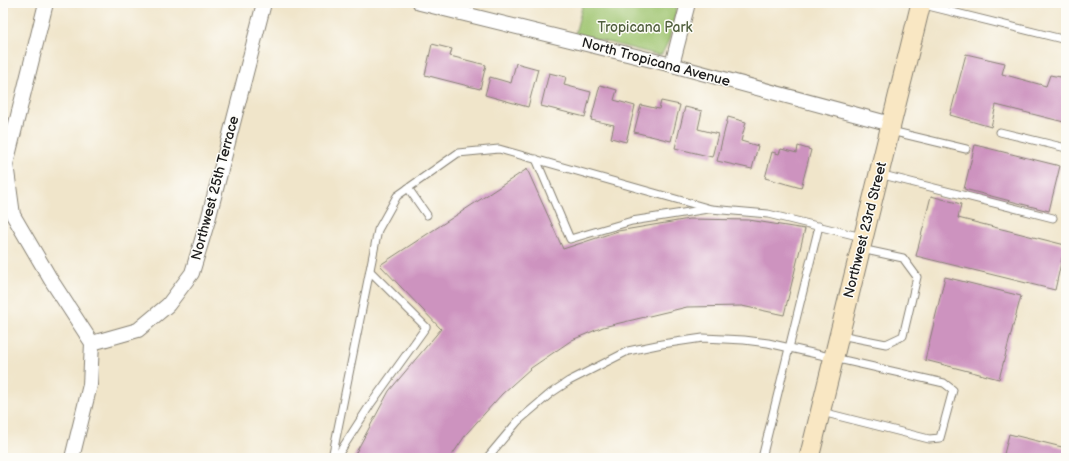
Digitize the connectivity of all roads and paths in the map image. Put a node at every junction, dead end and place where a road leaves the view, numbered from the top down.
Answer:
1 (46, 3) edge
2 (264, 3) edge
3 (420, 3) edge
4 (688, 3) edge
5 (920, 4) edge
6 (475, 9) edge
7 (1066, 40) edge
8 (672, 65) junction
9 (890, 127) junction
10 (1000, 132) dead end
11 (1066, 148) edge
12 (966, 149) dead end
13 (536, 159) junction
14 (878, 174) junction
15 (408, 188) junction
16 (711, 209) junction
17 (427, 215) dead end
18 (1053, 218) dead end
19 (819, 226) junction
20 (862, 243) junction
21 (370, 271) junction
22 (840, 335) junction
23 (92, 343) junction
24 (789, 348) junction
25 (834, 358) junction
26 (821, 411) junction
27 (72, 458) edge
28 (332, 458) edge
29 (336, 458) edge
30 (487, 458) edge
31 (762, 458) edge
32 (809, 458) edge

1 - 23 street
2 - 23 street, Northwest 25th Terrace
3 - 6 street, North Tropicana Avenue
4 - 8 street
5 - 7 lane
5 - 9 main road, Northwest 23rd Street
6 - 8 street, North Tropicana Avenue
8 - 9 street, North Tropicana Avenue
9 - 12 lane
9 - 14 main road, Northwest 23rd Street
10 - 11 lane
13 - 15 lane
13 - 16 lane
13 - 16 lane
14 - 18 lane
14 - 20 main road, Northwest 23rd Street
15 - 17 lane
15 - 21 lane
16 - 19 lane
19 - 20 lane
19 - 24 lane
20 - 22 main road, Northwest 23rd Street
20 - 22 lane
21 - 28 lane
21 - 29 lane
22 - 25 main road, Northwest 23rd Street
23 - 27 street
24 - 25 lane
24 - 30 lane
24 - 31 lane
25 - 26 main road, Northwest 23rd Street
25 - 26 lane
26 - 32 main road, Northwest 23rd Street

